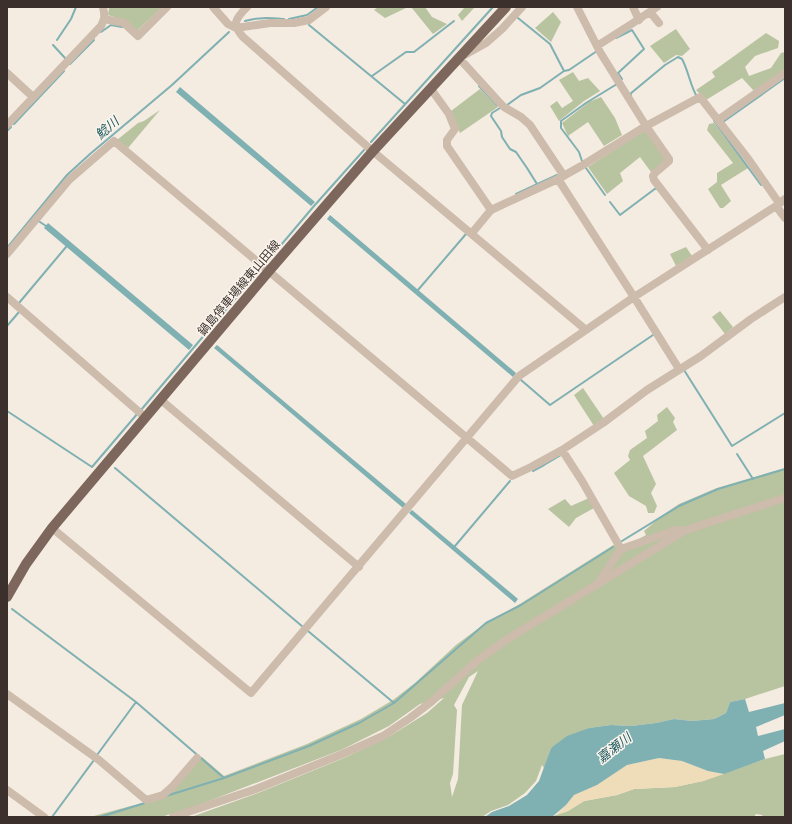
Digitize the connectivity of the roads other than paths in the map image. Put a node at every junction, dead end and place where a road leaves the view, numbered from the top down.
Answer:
1 (103, 7) edge
2 (167, 7) edge
3 (213, 7) edge
4 (247, 7) edge
5 (326, 7) edge
6 (506, 7) edge
7 (522, 7) edge
8 (577, 7) edge
9 (633, 7) edge
10 (657, 7) edge
11 (650, 12) junction
12 (104, 19) junction
13 (639, 20) junction
14 (659, 23) dead end
15 (236, 28) junction
16 (597, 46) junction
17 (459, 58) junction
18 (7, 73) edge
19 (785, 73) edge
20 (431, 89) junction
21 (33, 97) junction
22 (718, 120) junction
23 (7, 125) edge
24 (646, 126) junction
25 (373, 151) junction
26 (561, 177) junction
27 (780, 203) edge
28 (491, 210) junction
29 (785, 218) edge
30 (472, 233) junction
31 (708, 250) junction
32 (7, 254) edge
33 (265, 268) junction
34 (7, 297) edge
35 (634, 297) junction
36 (785, 297) edge
37 (586, 330) junction
38 (679, 369) junction
39 (161, 400) junction
40 (141, 414) junction
41 (467, 438) junction
42 (562, 450) junction
43 (785, 498) edge
44 (52, 528) junction
45 (684, 531) junction
46 (621, 549) junction
47 (358, 567) junction
48 (599, 582) junction
49 (7, 597) edge
50 (7, 694) edge
51 (197, 758) dead end
52 (7, 790) edge
53 (44, 817) edge
54 (172, 817) edge

1 - 12 street
2 - 12 street
3 - 15 street
4 - 15 street
5 - 15 street
6 - 17 main road, 鍋島停車場線東山田線
7 - 17 street
8 - 16 street
9 - 13 street
10 - 11 street
11 - 13 street
11 - 14 street
12 - 21 street
13 - 16 street
15 - 25 street
16 - 24 street
17 - 20 main road, 鍋島停車場線東山田線
17 - 26 street
18 - 21 street
19 - 22 street
20 - 25 main road, 鍋島停車場線東山田線
20 - 28 street
21 - 23 street
22 - 24 street
22 - 27 street
24 - 26 street
24 - 31 street
25 - 30 street
25 - 33 main road, 鍋島停車場線東山田線
26 - 28 street
26 - 35 street
27 - 29 street
27 - 31 street
28 - 30 street
30 - 37 street
31 - 35 street
32 - 33 street
33 - 39 main road, 鍋島停車場線東山田線
33 - 41 street
34 - 40 street
35 - 37 street
35 - 38 street
36 - 38 street
37 - 41 street
38 - 42 street
39 - 40 main road, 鍋島停車場線東山田線
39 - 47 street
40 - 44 main road, 鍋島停車場線東山田線
41 - 42 street
41 - 47 street
42 - 46 street
43 - 45 street
44 - 47 street
44 - 49 main road, 鍋島停車場線東山田線
45 - 46 street
45 - 48 street
46 - 48 street
48 - 54 street
50 - 51 street
52 - 53 street

